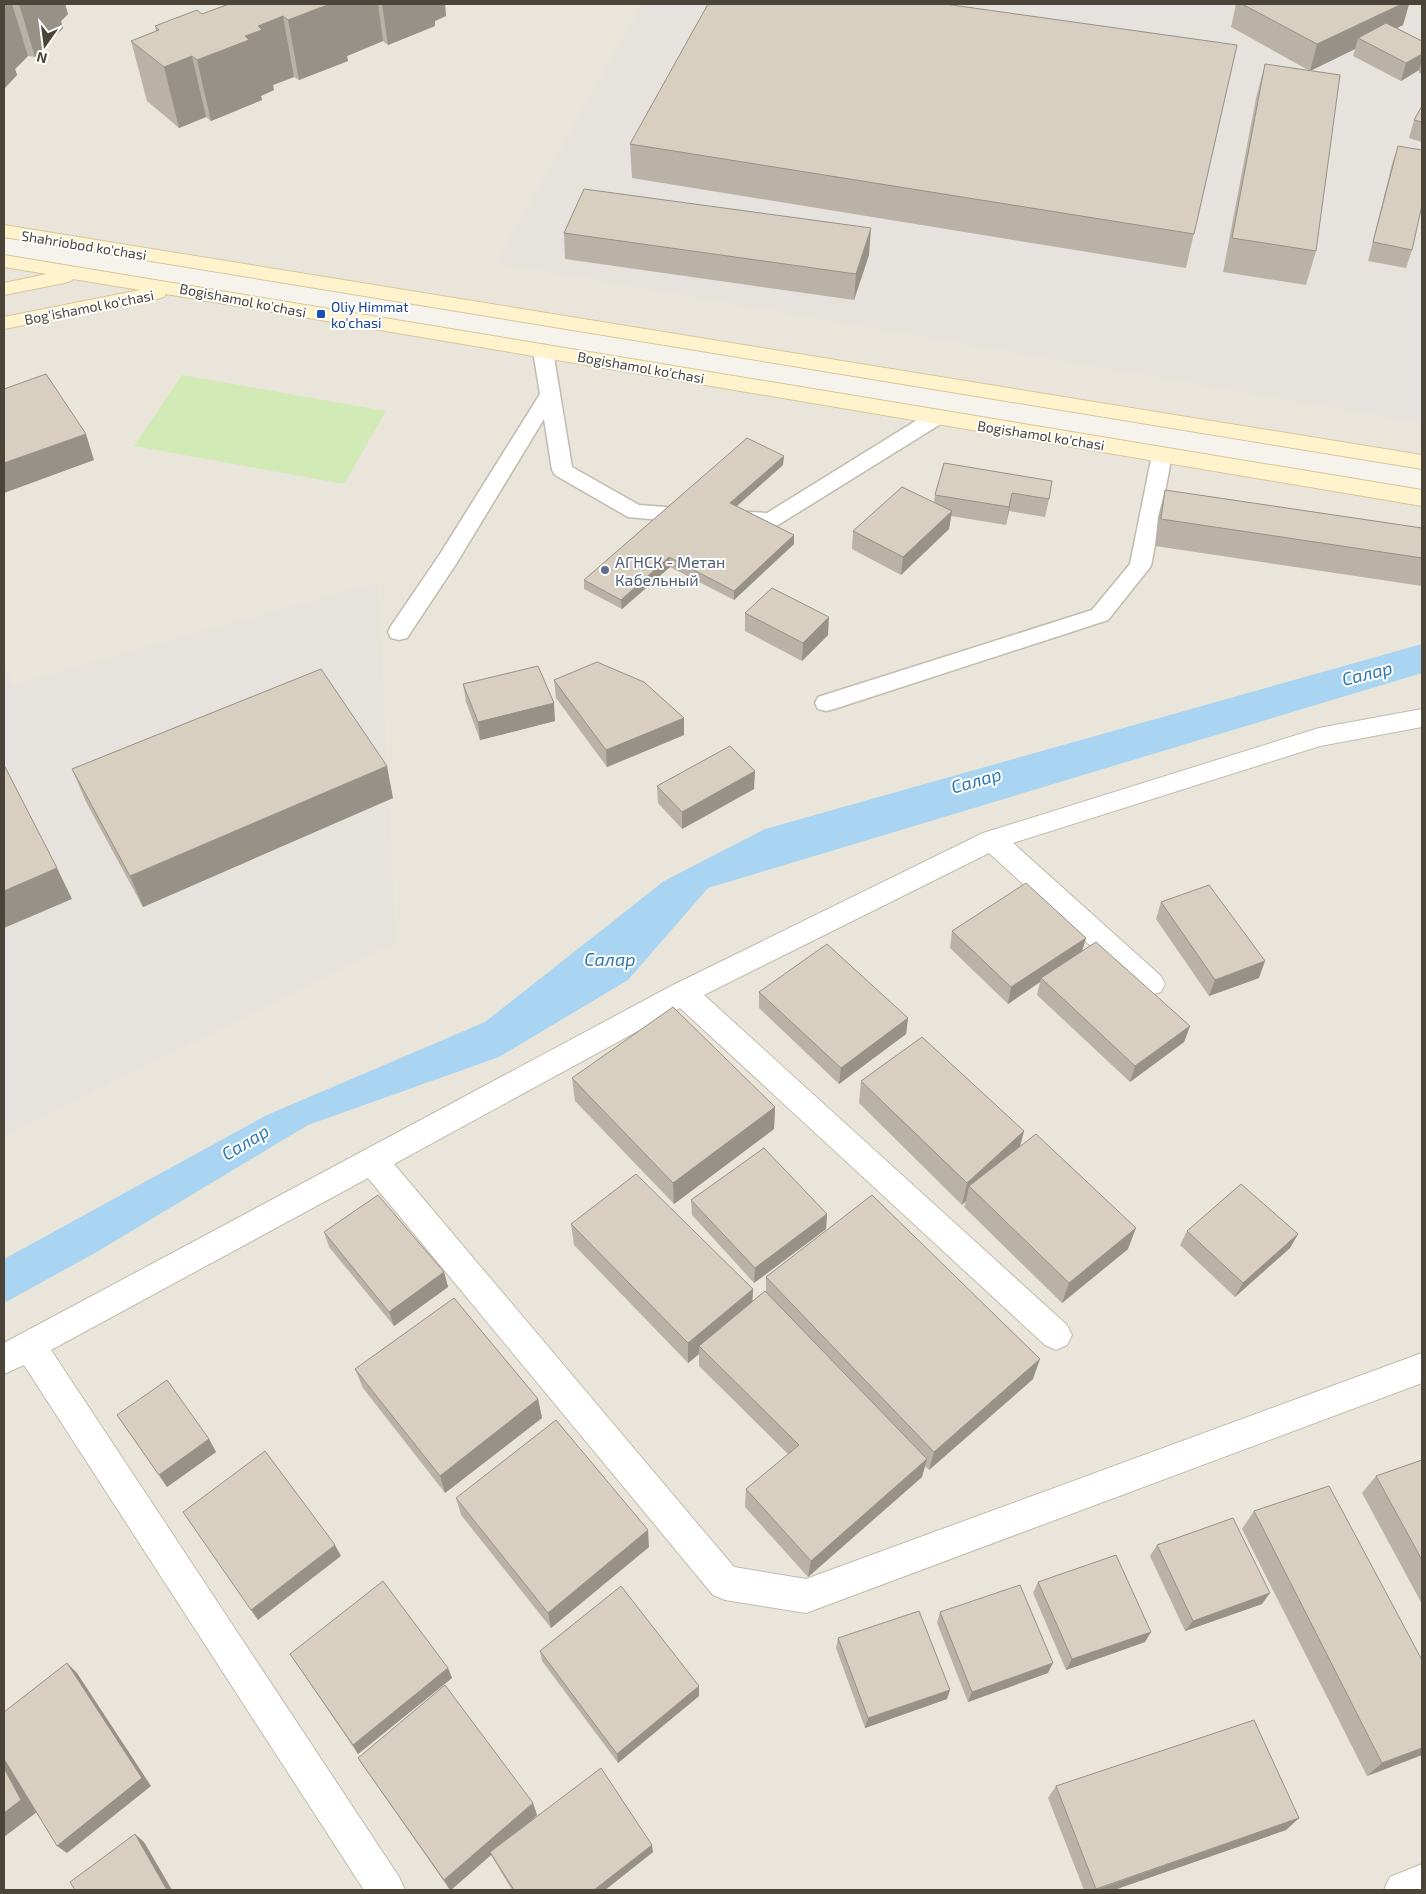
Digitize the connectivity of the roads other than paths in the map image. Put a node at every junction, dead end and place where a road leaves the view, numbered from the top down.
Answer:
1 (4, 232) edge
2 (164, 258) junction
3 (4, 261) edge
4 (79, 274) junction
5 (4, 289) edge
6 (174, 290) junction
7 (558, 322) junction
8 (4, 324) edge
9 (543, 351) junction
10 (549, 395) junction
11 (937, 417) junction
12 (1162, 455) junction
13 (1422, 462) edge
14 (1422, 498) edge
15 (399, 632) dead end
16 (826, 703) dead end
17 (1422, 718) edge
18 (992, 840) junction
19 (1151, 984) dead end
20 (684, 993) junction
21 (373, 1161) junction
22 (1056, 1335) dead end
23 (17, 1353) edge
24 (1422, 1368) edge
25 (1422, 1883) edge
26 (386, 1890) edge
27 (1403, 1890) edge

1 - 2 main road, Shahriobod ko'chasi
2 - 4 main road
2 - 6 main road, Bogishamol ko'chasi
2 - 7 main road, Bogishamol ko'chasi
3 - 4 main road, Shahriobod ko'chasi
4 - 5 main road
4 - 6 main road, Shahriobod ko'chasi
6 - 8 main road, Bog'ishamol ko'chasi
6 - 9 main road, Bogishamol ko'chasi
7 - 9 main road
7 - 13 main road, Bogishamol ko'chasi
9 - 10 lane
9 - 11 main road, Bogishamol ko'chasi
10 - 11 lane
10 - 15 lane
11 - 12 main road, Bogishamol ko'chasi
12 - 14 main road, Bogishamol ko'chasi
12 - 16 lane
17 - 18 street
18 - 19 street
18 - 20 street
20 - 21 street
20 - 22 street
21 - 23 street
21 - 24 street
23 - 26 street
25 - 27 street

